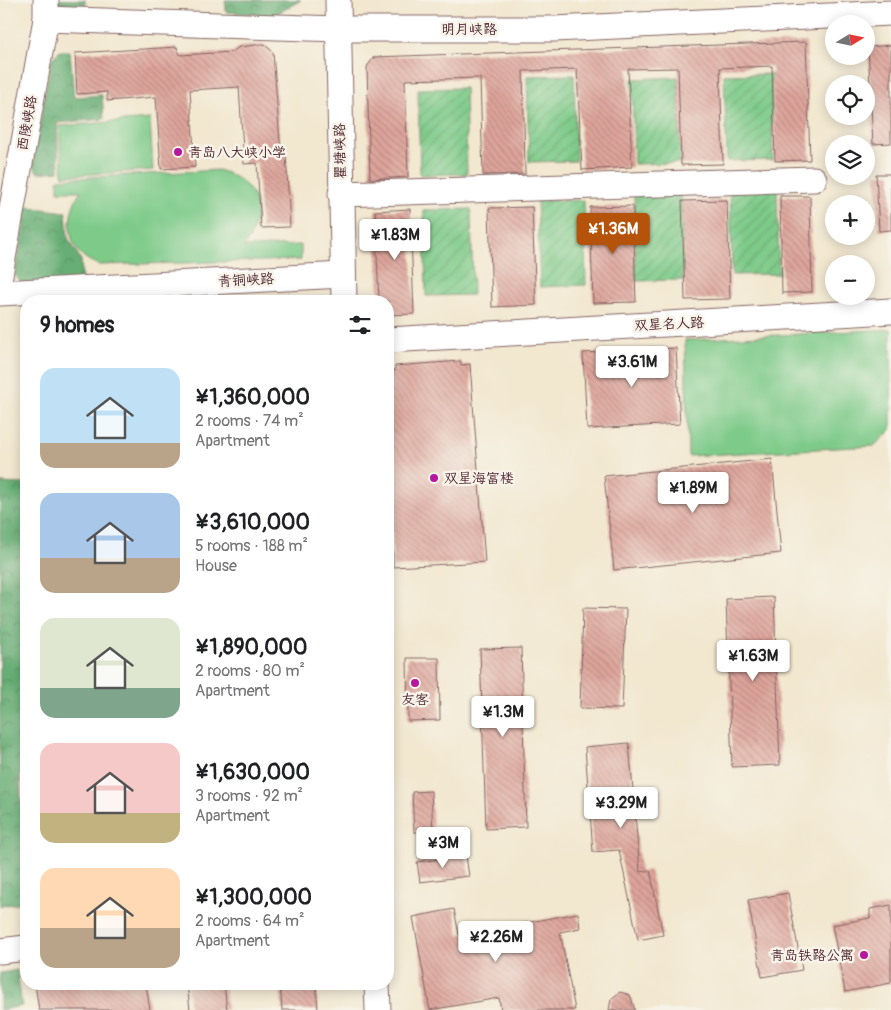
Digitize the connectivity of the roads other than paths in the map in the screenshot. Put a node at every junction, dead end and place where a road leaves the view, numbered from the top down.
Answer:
1 (338, 0) edge
2 (46, 10) edge
3 (891, 13) edge
4 (338, 29) junction
5 (814, 179) dead end
6 (341, 194) junction
7 (0, 275) edge
8 (343, 275) junction
9 (0, 293) edge
10 (344, 295) edge
11 (891, 311) edge
12 (394, 340) edge
13 (20, 949) edge
14 (0, 951) edge
15 (377, 990) edge
16 (378, 1010) edge

1 - 4 street, 瞿塘峡路
2 - 4 street, 明月峡路
2 - 7 street, 西陵峡路
3 - 4 street, 明月峡路
4 - 6 street, 瞿塘峡路
5 - 6 street
6 - 8 street, 瞿塘峡路
8 - 9 street, 青铜峡路
8 - 10 street, 瞿塘峡路
11 - 12 street, 双星名人路
13 - 14 street
15 - 16 street

